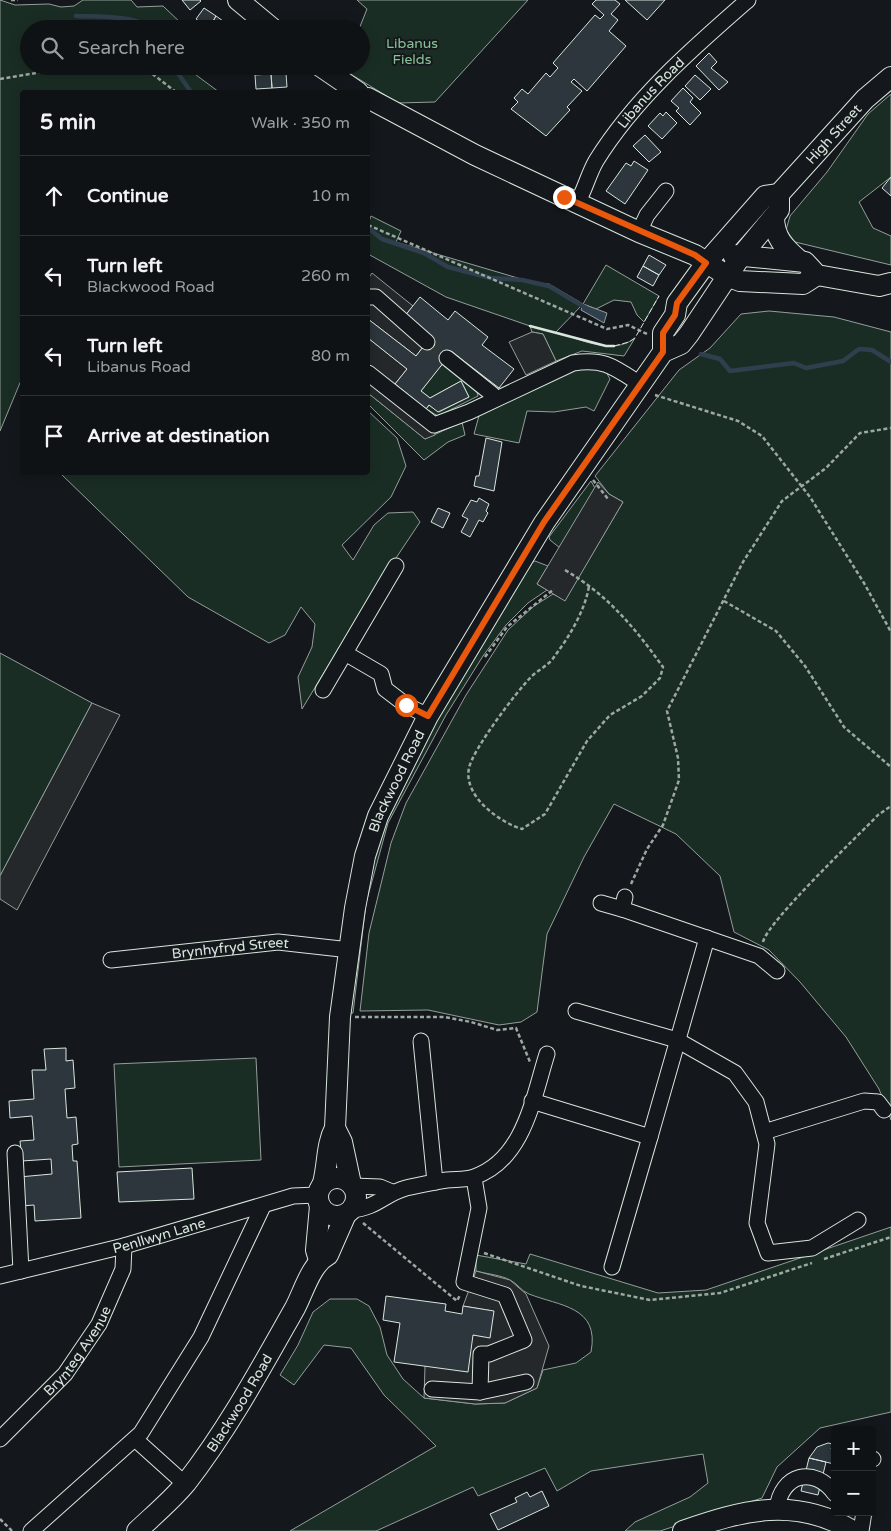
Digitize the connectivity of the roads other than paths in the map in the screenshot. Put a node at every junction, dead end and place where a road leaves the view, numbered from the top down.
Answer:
1 (238, 0) edge
2 (748, 0) edge
3 (262, 20) edge
4 (333, 75) edge
5 (891, 77) edge
6 (355, 90) edge
7 (370, 99) edge
8 (666, 191) dead end
9 (779, 194) junction
10 (577, 203) junction
11 (774, 216) junction
12 (639, 232) junction
13 (800, 261) junction
14 (720, 263) junction
15 (817, 275) junction
16 (887, 289) edge
17 (370, 297) edge
18 (427, 342) tunnel mouth
19 (663, 352) junction
20 (447, 358) tunnel mouth
21 (370, 375) edge
22 (647, 389) junction
23 (495, 399) junction
24 (396, 566) dead end
25 (345, 653) junction
26 (323, 690) dead end
27 (428, 716) junction
28 (601, 903) dead end
29 (707, 938) junction
30 (350, 950) junction
31 (112, 960) dead end
32 (777, 970) dead end
33 (576, 1011) dead end
34 (677, 1040) junction
35 (421, 1041) dead end
36 (547, 1054) dead end
37 (532, 1101) junction
38 (884, 1110) dead end
39 (335, 1128) junction
40 (764, 1132) junction
41 (650, 1137) junction
42 (15, 1153) dead end
43 (474, 1178) junction
44 (434, 1182) junction
45 (352, 1185) junction
46 (392, 1192) junction
47 (320, 1194) junction
48 (263, 1206) junction
49 (353, 1215) junction
50 (858, 1220) dead end
51 (124, 1246) junction
52 (319, 1260) junction
53 (612, 1267) dead end
54 (21, 1271) junction
55 (0, 1276) edge
56 (526, 1382) dead end
57 (432, 1389) dead end
58 (480, 1392) junction
59 (0, 1439) edge
60 (135, 1439) junction
61 (185, 1484) junction
62 (831, 1489) edge
63 (777, 1509) junction
64 (863, 1516) edge
65 (844, 1522) edge
66 (31, 1531) edge
67 (138, 1531) edge
68 (683, 1531) edge
69 (861, 1531) edge

1 - 3 main road
2 - 10 street, Libanus Road
4 - 6 main road
5 - 9 main road, High Street
7 - 10 main road
8 - 12 street
9 - 11 main road, High Street
9 - 14 main road, High Street
10 - 12 main road
11 - 13 main road
11 - 14 main road, High Street
12 - 14 main road
13 - 14 main road
13 - 15 main road
14 - 15 main road
14 - 19 main road, Blackwood Road
14 - 19 main road, Blackwood Road
15 - 16 main road
17 - 18 street
19 - 22 main road, Blackwood Road
20 - 23 street
21 - 23 street
22 - 23 street
22 - 27 main road, Blackwood Road
24 - 25 street
25 - 26 street
25 - 27 street
27 - 30 main road, Blackwood Road
28 - 29 street
29 - 32 street
29 - 34 street
30 - 31 street, Brynhyfryd Street
30 - 39 main road, Blackwood Road
33 - 34 street
34 - 40 street
34 - 41 street
35 - 44 street
36 - 37 street
37 - 41 street
37 - 43 street
38 - 40 street
39 - 45 main road, Blackwood Road
39 - 47 main road, Blackwood Road
40 - 50 street
41 - 53 street
42 - 54 street
43 - 44 street
43 - 58 street
44 - 46 street
45 - 46 street
45 - 47 main road
45 - 49 main road
46 - 49 street
47 - 48 street, Penllwyn Lane
47 - 49 main road
47 - 52 main road, Blackwood Road
48 - 51 street, Penllwyn Lane
48 - 60 street
49 - 52 main road, Blackwood Road
51 - 54 street, Penllwyn Lane
51 - 59 street, Brynteg Avenue
52 - 61 main road, Blackwood Road
54 - 55 street, Penllwyn Lane
56 - 58 street
57 - 58 street
60 - 61 street
60 - 66 street
61 - 67 main road, Blackwood Road
62 - 63 street
63 - 65 main road
63 - 68 main road
64 - 69 street

